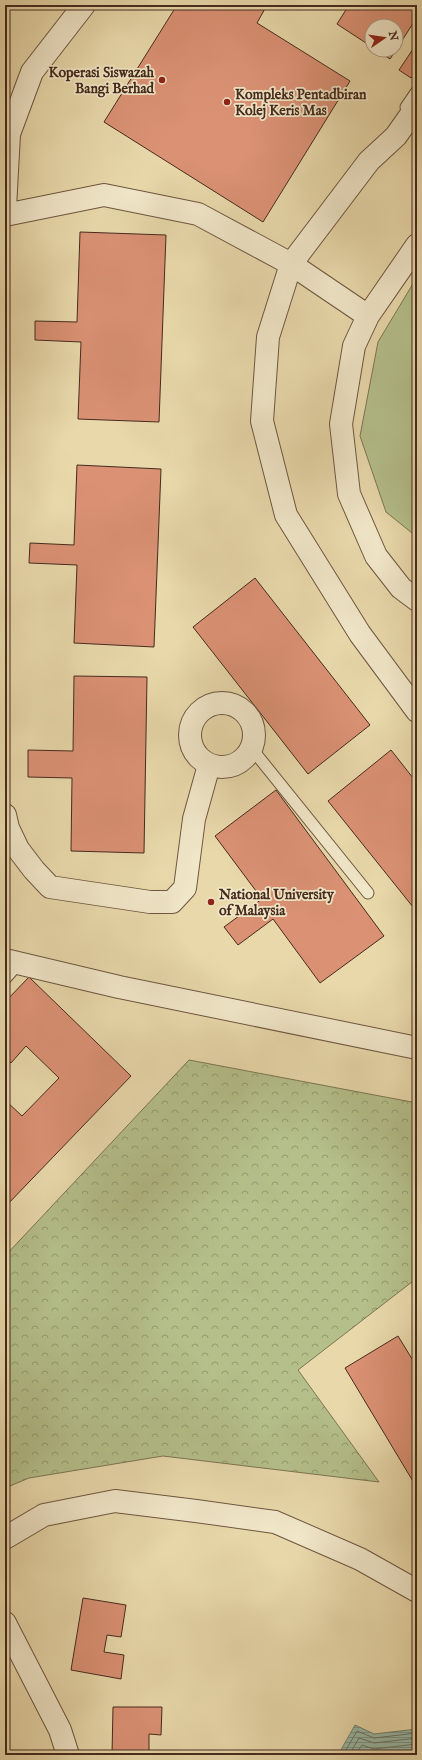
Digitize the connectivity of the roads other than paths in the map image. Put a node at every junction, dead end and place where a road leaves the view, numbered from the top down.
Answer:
1 (84, 5) edge
2 (417, 91) edge
3 (417, 106) edge
4 (369, 161) junction
5 (5, 208) edge
6 (5, 215) edge
7 (417, 245) edge
8 (291, 264) junction
9 (368, 316) junction
10 (417, 600) edge
11 (417, 711) edge
12 (252, 749) junction
13 (209, 765) junction
14 (5, 815) edge
15 (368, 893) dead end
16 (12, 962) edge
17 (5, 979) edge
18 (417, 1048) edge
19 (5, 1538) edge
20 (417, 1591) edge
21 (5, 1623) edge
22 (68, 1755) edge

1 - 5 street
2 - 4 lane
3 - 4 street
4 - 8 street
6 - 8 street
7 - 9 street
8 - 9 street
8 - 11 street
9 - 10 street
12 - 13 street
12 - 13 street
12 - 15 lane
13 - 14 street
16 - 17 lane
16 - 18 street
19 - 20 street
21 - 22 street

